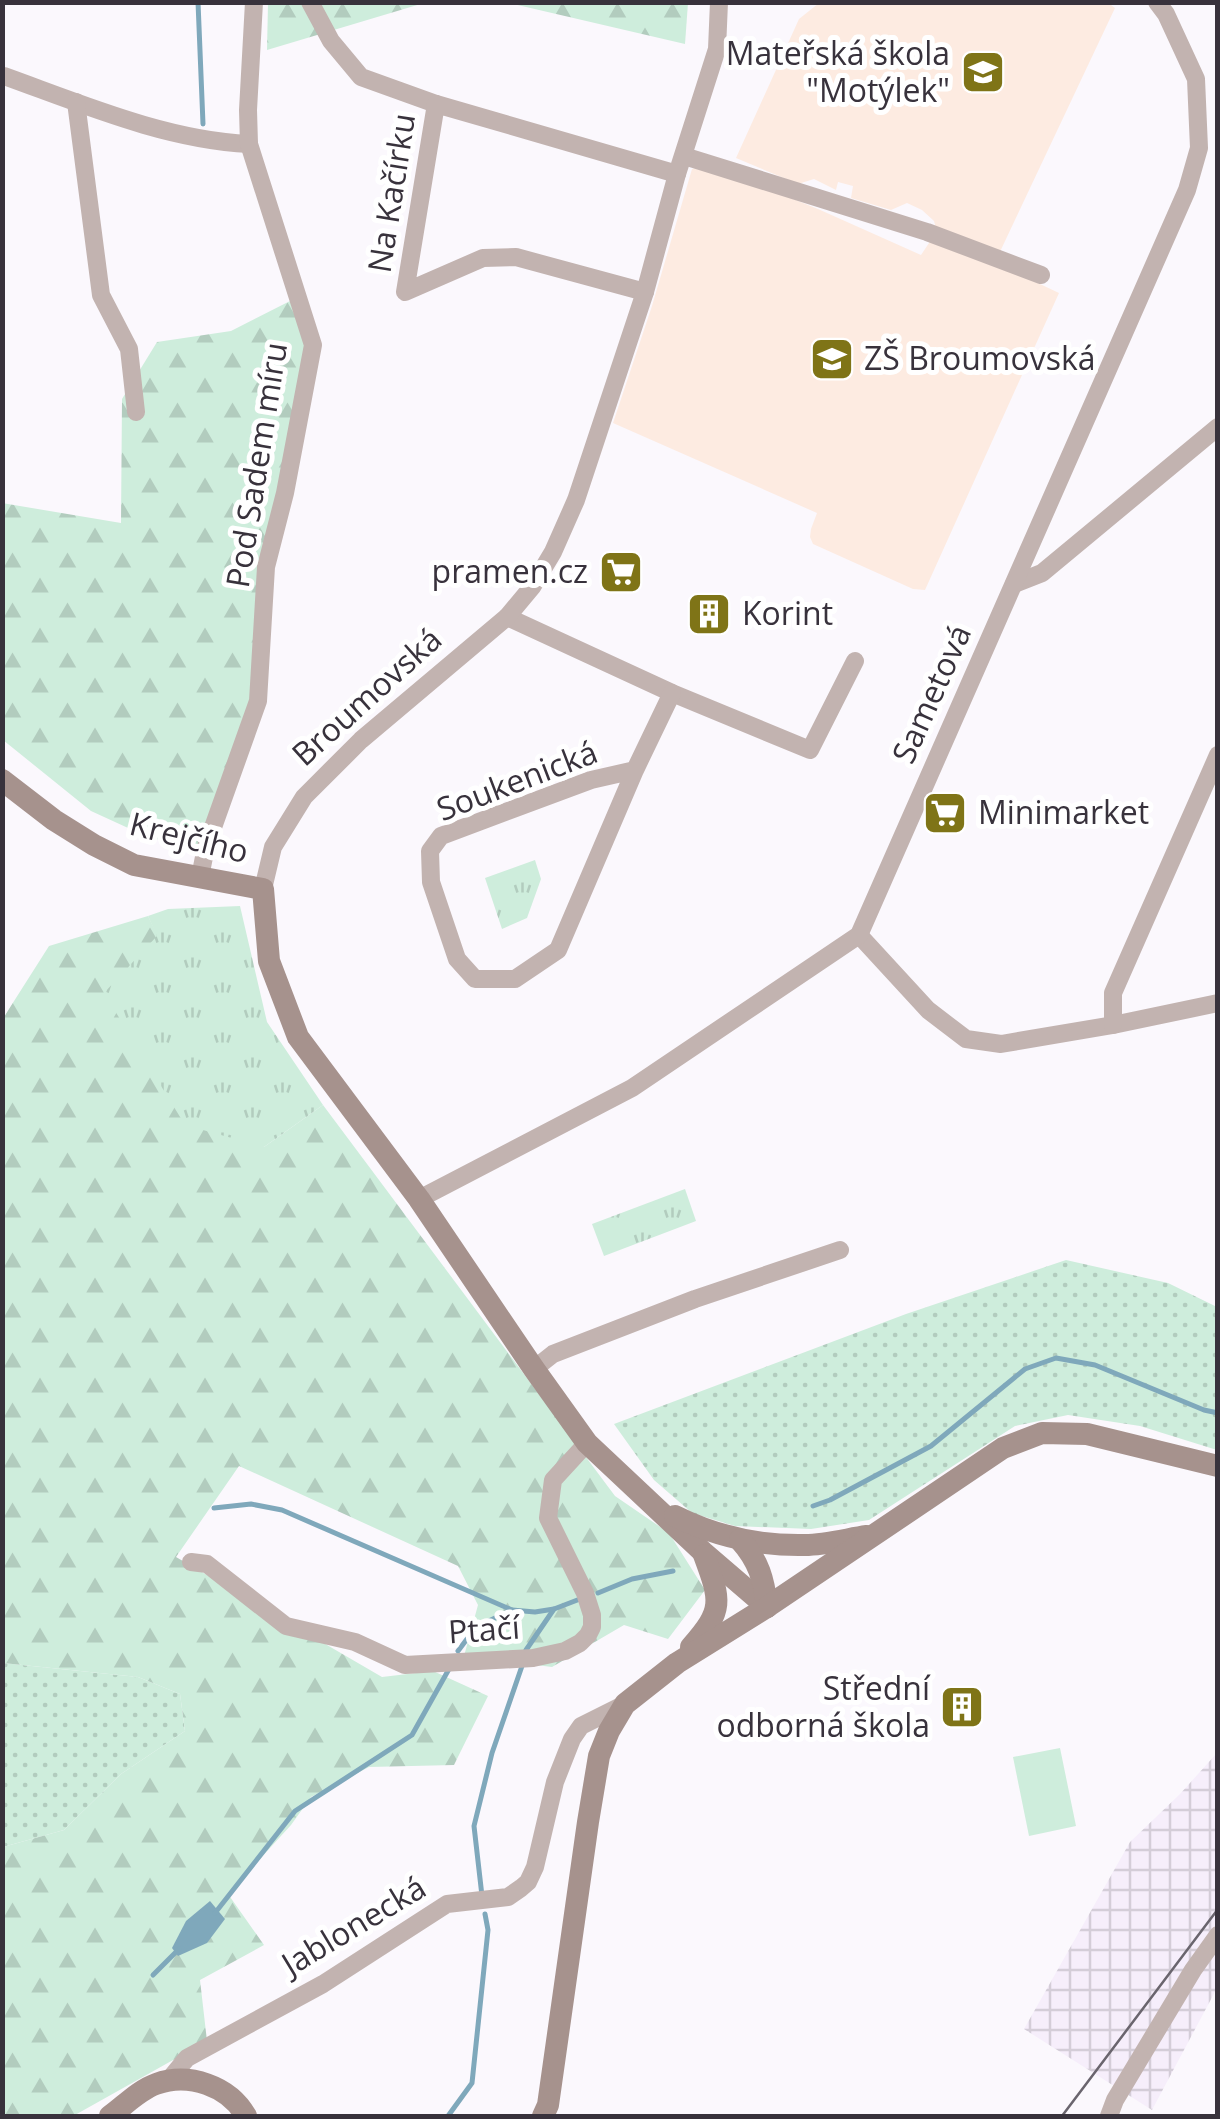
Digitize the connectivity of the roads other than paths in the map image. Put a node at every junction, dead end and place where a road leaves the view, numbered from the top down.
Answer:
1 (254, 2) edge
2 (310, 2) edge
3 (719, 2) edge
4 (1157, 2) edge
5 (4, 76) edge
6 (76, 102) junction
7 (436, 104) junction
8 (249, 144) junction
9 (680, 165) junction
10 (1041, 275) dead end
11 (645, 292) junction
12 (136, 412) dead end
13 (1218, 427) edge
14 (1014, 584) junction
15 (506, 616) junction
16 (854, 661) dead end
17 (672, 693) junction
18 (1218, 755) edge
19 (635, 770) junction
20 (2, 780) edge
21 (200, 877) junction
22 (263, 889) junction
23 (858, 935) junction
24 (1218, 1003) edge
25 (1112, 1025) junction
26 (419, 1199) junction
27 (840, 1250) dead end
28 (534, 1369) junction
29 (587, 1443) junction
30 (1218, 1466) edge
31 (656, 1507) junction
32 (876, 1535) junction
33 (740, 1540) junction
34 (703, 1552) junction
35 (191, 1562) dead end
36 (767, 1607) junction
37 (677, 1663) junction
38 (626, 1704) junction
39 (1218, 1935) edge
40 (168, 2081) junction
41 (110, 2116) edge
42 (246, 2116) edge
43 (543, 2116) edge
44 (1110, 2116) edge

1 - 8 street, Pod Sadem míru
2 - 7 street
3 - 9 street, Broumovská
4 - 14 street, Sametová
5 - 6 street
6 - 8 street
6 - 12 street
7 - 9 street, Na Kačírku
7 - 11 street, Na Kačírku
8 - 21 street, Pod Sadem míru
9 - 10 street
9 - 11 street, Broumovská
11 - 15 street, Broumovská
13 - 14 street
14 - 23 street, Sametová
15 - 17 street
15 - 22 street, Broumovská
16 - 17 street
17 - 19 street, Soukenická
18 - 25 street
19 - 19 street, Soukenická
20 - 21 street, Krejčího
21 - 22 street, Krejčího
22 - 26 street, Broumovská
23 - 25 street
23 - 26 street
24 - 25 street
26 - 28 street, Broumovská
27 - 28 street
28 - 29 street, Broumovská
29 - 31 street, Broumovská
29 - 35 street, Ptačí
30 - 32 street, Jablonecká
31 - 33 street, Broumovská
31 - 34 street, Broumovská
32 - 33 street, Broumovská
32 - 36 street, Jablonecká
33 - 36 street
34 - 36 street, Broumovská
34 - 37 street
36 - 37 street, Jablonecká
37 - 38 street, Jablonecká
38 - 40 street, Jablonecká
38 - 43 street, Jablonecká
39 - 44 street
40 - 41 street
40 - 42 street

